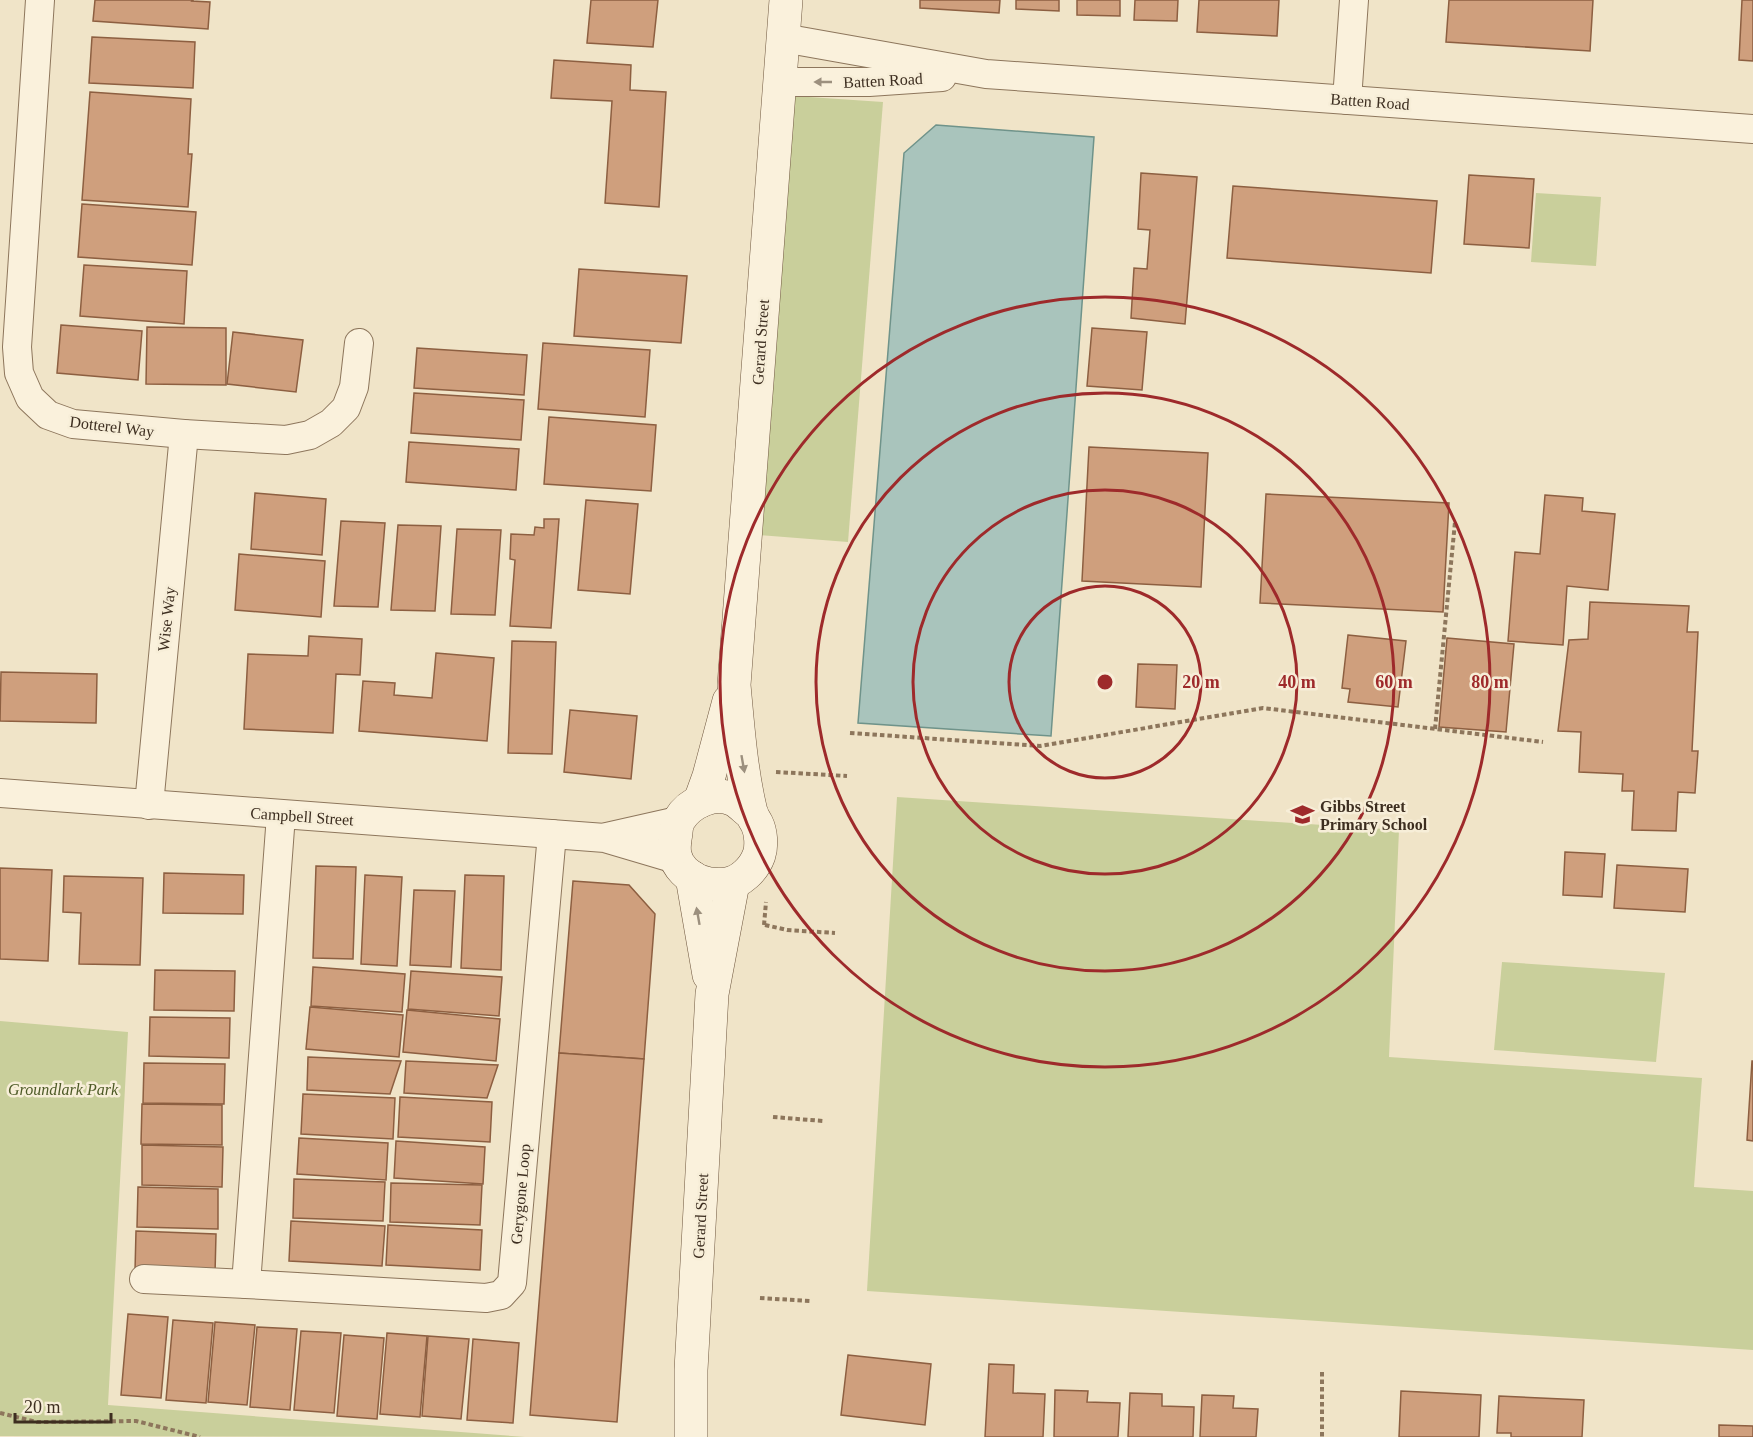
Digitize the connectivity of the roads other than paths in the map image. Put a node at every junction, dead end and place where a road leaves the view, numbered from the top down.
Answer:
1 (40, 0) edge
2 (786, 0) edge
3 (1354, 0) edge
4 (783, 38) junction
5 (986, 74) junction
6 (780, 82) junction
7 (1347, 100) junction
8 (1753, 129) edge
9 (359, 343) dead end
10 (184, 434) junction
11 (734, 685) junction
12 (0, 793) edge
13 (149, 805) junction
14 (689, 811) junction
15 (752, 814) junction
16 (281, 815) junction
17 (552, 834) junction
18 (605, 838) junction
19 (684, 868) junction
20 (733, 883) junction
21 (712, 994) junction
22 (144, 1279) dead end
23 (246, 1284) junction
24 (691, 1437) edge

1 - 10 street, Dotterel Way
2 - 4 street, Gerard Street
3 - 7 street
4 - 5 street, Batten Road
4 - 6 street, Gerard Street
5 -> 6 street, Batten Road
5 - 7 street, Batten Road
6 - 11 street, Gerard Street
7 - 8 street, Batten Road
9 - 10 street, Dotterel Way
10 - 13 street, Wise Way
11 - 14 street, Gerard Street
11 -> 15 street, Gerard Street
12 - 13 street, Campbell Street
13 - 16 street, Campbell Street
14 - 15 street
14 - 18 street, Campbell Street
14 - 19 street
15 - 20 street
16 - 17 street, Campbell Street
16 - 23 street
17 - 18 street, Campbell Street
17 - 23 street, Gerygone Loop
18 - 19 street, Campbell Street
19 - 20 street
21 -> 19 street, Gerard Street
20 - 21 street, Gerard Street
21 - 24 street, Gerard Street
22 - 23 street, Gerygone Loop

